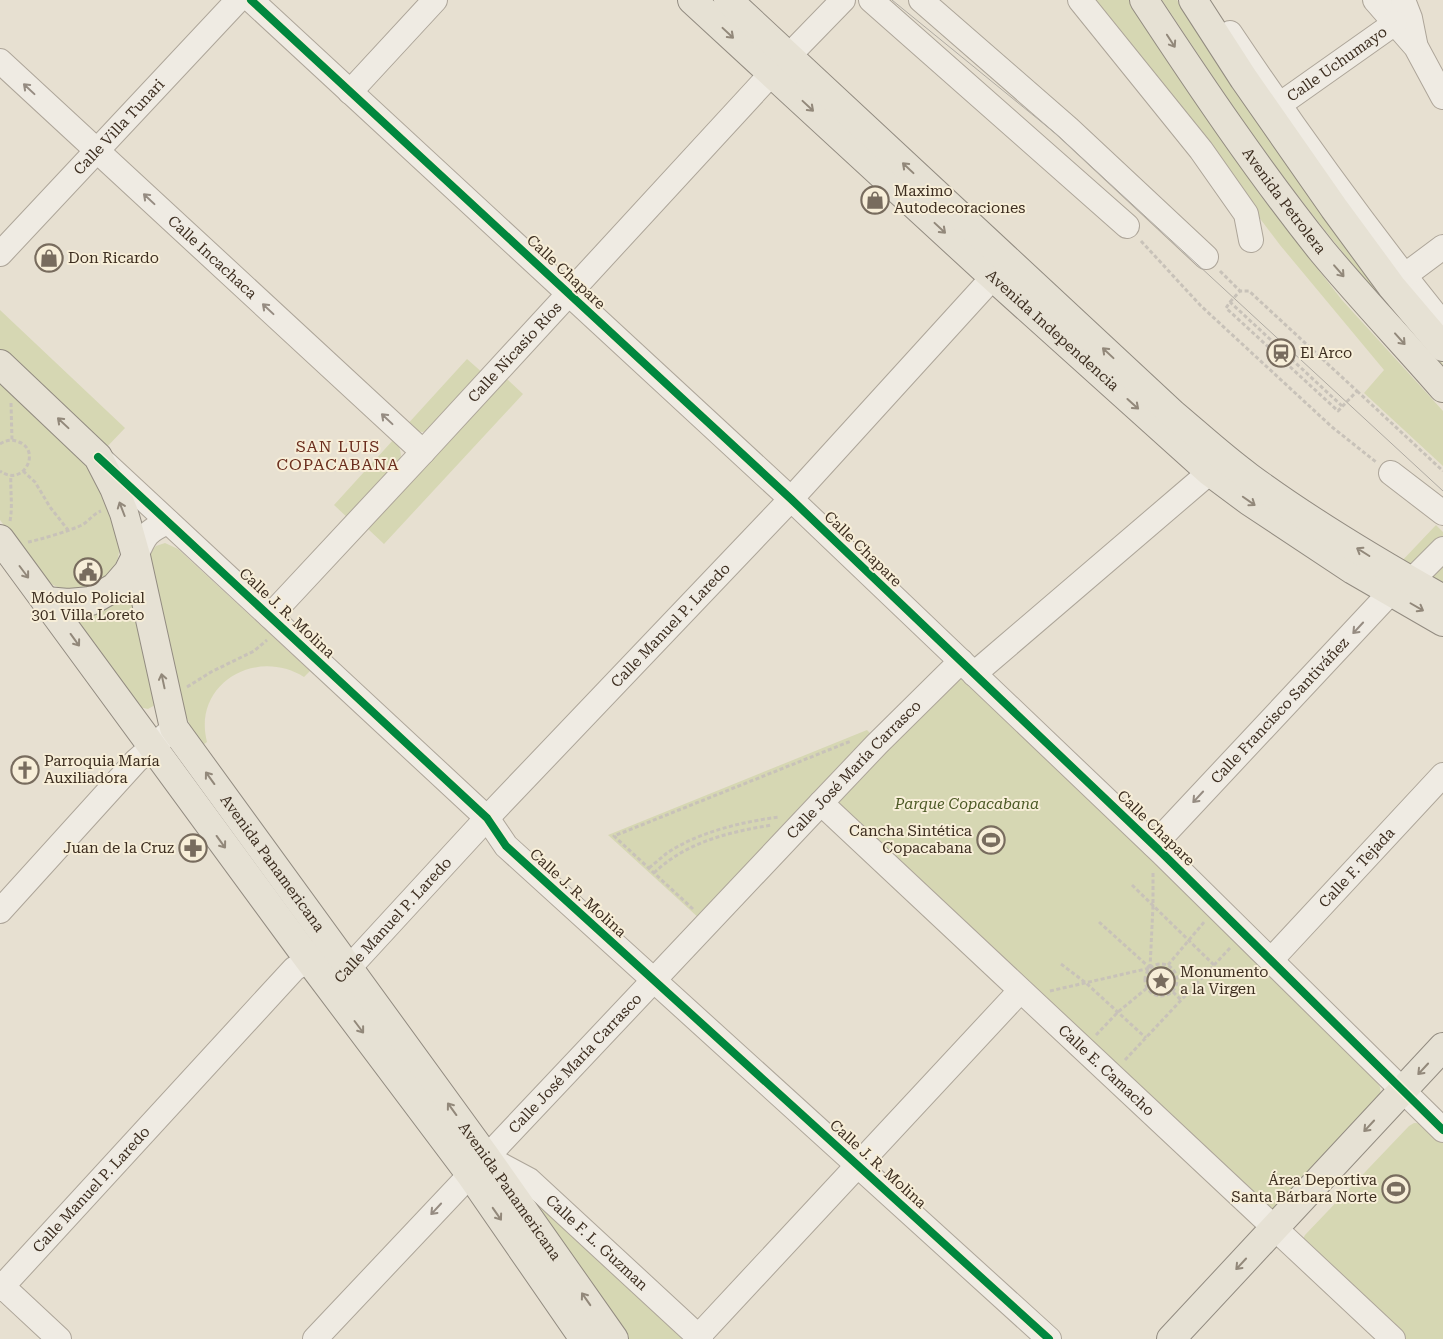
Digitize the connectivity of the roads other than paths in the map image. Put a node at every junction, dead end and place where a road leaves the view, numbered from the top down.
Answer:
1 (238, 0) edge
2 (251, 0) edge
3 (435, 0) edge
4 (692, 0) edge
5 (728, 0) edge
6 (842, 0) edge
7 (871, 0) edge
8 (921, 0) edge
9 (1080, 0) edge
10 (1144, 0) edge
11 (1192, 0) edge
12 (1208, 0) edge
13 (1375, 0) edge
14 (1403, 0) edge
15 (1395, 23) junction
16 (1416, 47) junction
17 (0, 61) edge
18 (780, 64) junction
19 (350, 92) junction
20 (1443, 97) edge
21 (1279, 105) junction
22 (97, 151) junction
23 (1127, 226) road end
24 (1251, 240) dead end
25 (1443, 247) edge
26 (0, 254) edge
27 (1206, 256) road end
28 (1001, 269) junction
29 (1404, 276) junction
30 (569, 293) junction
31 (1443, 324) edge
32 (1443, 347) edge
33 (0, 364) edge
34 (1443, 388) edge
35 (423, 452) junction
36 (98, 457) junction
37 (1216, 464) junction
38 (1391, 473) road end
39 (791, 499) junction
40 (1443, 513) edge
41 (168, 522) junction
42 (6, 538) edge
43 (1443, 549) edge
44 (136, 556) junction
45 (1402, 584) junction
46 (46, 601) junction
47 (1442, 604) edge
48 (269, 627) junction
49 (968, 667) junction
50 (174, 728) junction
51 (151, 747) junction
52 (1443, 775) edge
53 (820, 803) junction
54 (487, 818) junction
55 (1153, 854) junction
56 (0, 911) edge
57 (332, 944) junction
58 (309, 960) junction
59 (1271, 960) junction
60 (350, 969) junction
61 (654, 981) junction
62 (330, 988) junction
63 (1031, 992) junction
64 (1443, 1047) edge
65 (1443, 1074) edge
66 (1409, 1097) junction
67 (1443, 1130) edge
68 (858, 1164) junction
69 (478, 1165) junction
70 (1280, 1234) junction
71 (1, 1286) edge
72 (698, 1338) edge
73 (59, 1339) edge
74 (315, 1339) edge
75 (584, 1339) edge
76 (614, 1339) edge
77 (1049, 1339) edge
78 (1171, 1339) edge
79 (1195, 1339) edge
80 (1393, 1339) edge

1 - 22 street, Calle Villa Tunari
2 - 19 street, Calle Chapare
3 - 19 street
4 -> 18 main road, Avenida Independencia
5 - 18 main road, Avenida Independencia
6 - 18 street, Calle Nicasio Ríos
7 - 23 street
8 - 27 street
9 - 24 street
10 -> 34 main road, Avenida Petrolera
11 - 32 main road
12 - 21 street
13 - 15 street
14 - 16 street
15 - 16 street
15 - 21 street, Calle Uchumayo
16 - 20 street
22 -> 17 street, Calle Incachaca
18 - 28 main road, Avenida Independencia
18 - 30 street, Calle Nicasio Ríos
19 - 30 street, Calle Chapare
21 - 29 street
22 - 26 street, Calle Villa Tunari
35 -> 22 street, Calle Incachaca
25 - 29 street
28 - 37 main road, Avenida Independencia
28 - 39 street, Calle Manuel P. Laredo
29 - 31 street
30 - 35 street, Calle Nicasio Ríos
30 - 39 street, Calle Chapare
36 -> 33 main road, Avenida Panamericana
35 - 48 street, Calle Nicasio Ríos
36 - 41 street, Calle J. R. Molina
44 -> 36 main road, Avenida Panamericana
37 - 45 main road, Avenida Independencia
37 - 49 street, Calle José María Carrasco
38 - 40 street
39 - 49 street, Calle Chapare
39 - 54 street, Calle Manuel P. Laredo
41 - 44 street
41 - 48 street, Calle J. R. Molina
42 -> 46 main road, Avenida Panamericana
43 - 45 street, Calle Francisco Santiváñez
44 - 46 main road
50 -> 44 main road, Avenida Panamericana
45 - 47 main road, Avenida Independencia
45 -> 55 street, Calle Francisco Santiváñez
46 -> 51 main road, Avenida Panamericana
48 - 54 street, Calle J. R. Molina
49 - 53 street, Calle José María Carrasco
49 - 55 street, Calle Chapare
50 - 51 street
57 -> 50 main road, Avenida Panamericana
51 - 56 street
51 -> 58 main road, Avenida Panamericana
52 - 59 street, Calle F. Tejada
53 - 61 street, Calle José María Carrasco
53 - 63 street, Calle E. Camacho
54 - 60 street, Calle Manuel P. Laredo
54 - 61 street, Calle J. R. Molina
55 - 59 street, Calle Chapare
57 - 58 street, Calle Manuel P. Laredo
57 - 60 main road, Avenida Panamericana
58 - 62 main road, Avenida Panamericana
58 - 71 street, Calle Manuel P. Laredo
59 - 66 street, Calle Chapare
60 - 62 street, Calle Manuel P. Laredo
69 -> 60 main road, Avenida Panamericana
61 - 68 street, Calle J. R. Molina
61 - 69 street, Calle José María Carrasco
62 -> 69 main road, Avenida Panamericana
63 - 68 street
63 - 70 street, Calle E. Camacho
64 -> 66 main road
65 - 66 main road
66 - 67 street, Calle Chapare
66 - 70 main road
68 - 72 street
68 - 77 street, Calle J. R. Molina
69 - 72 street, Calle F. L. Guzman
69 -> 74 street, Calle José María Carrasco
69 -> 75 main road, Avenida Panamericana
76 -> 69 main road, Avenida Panamericana
70 -> 78 main road
70 - 79 main road
70 - 80 street, Calle E. Camacho
71 - 73 street

